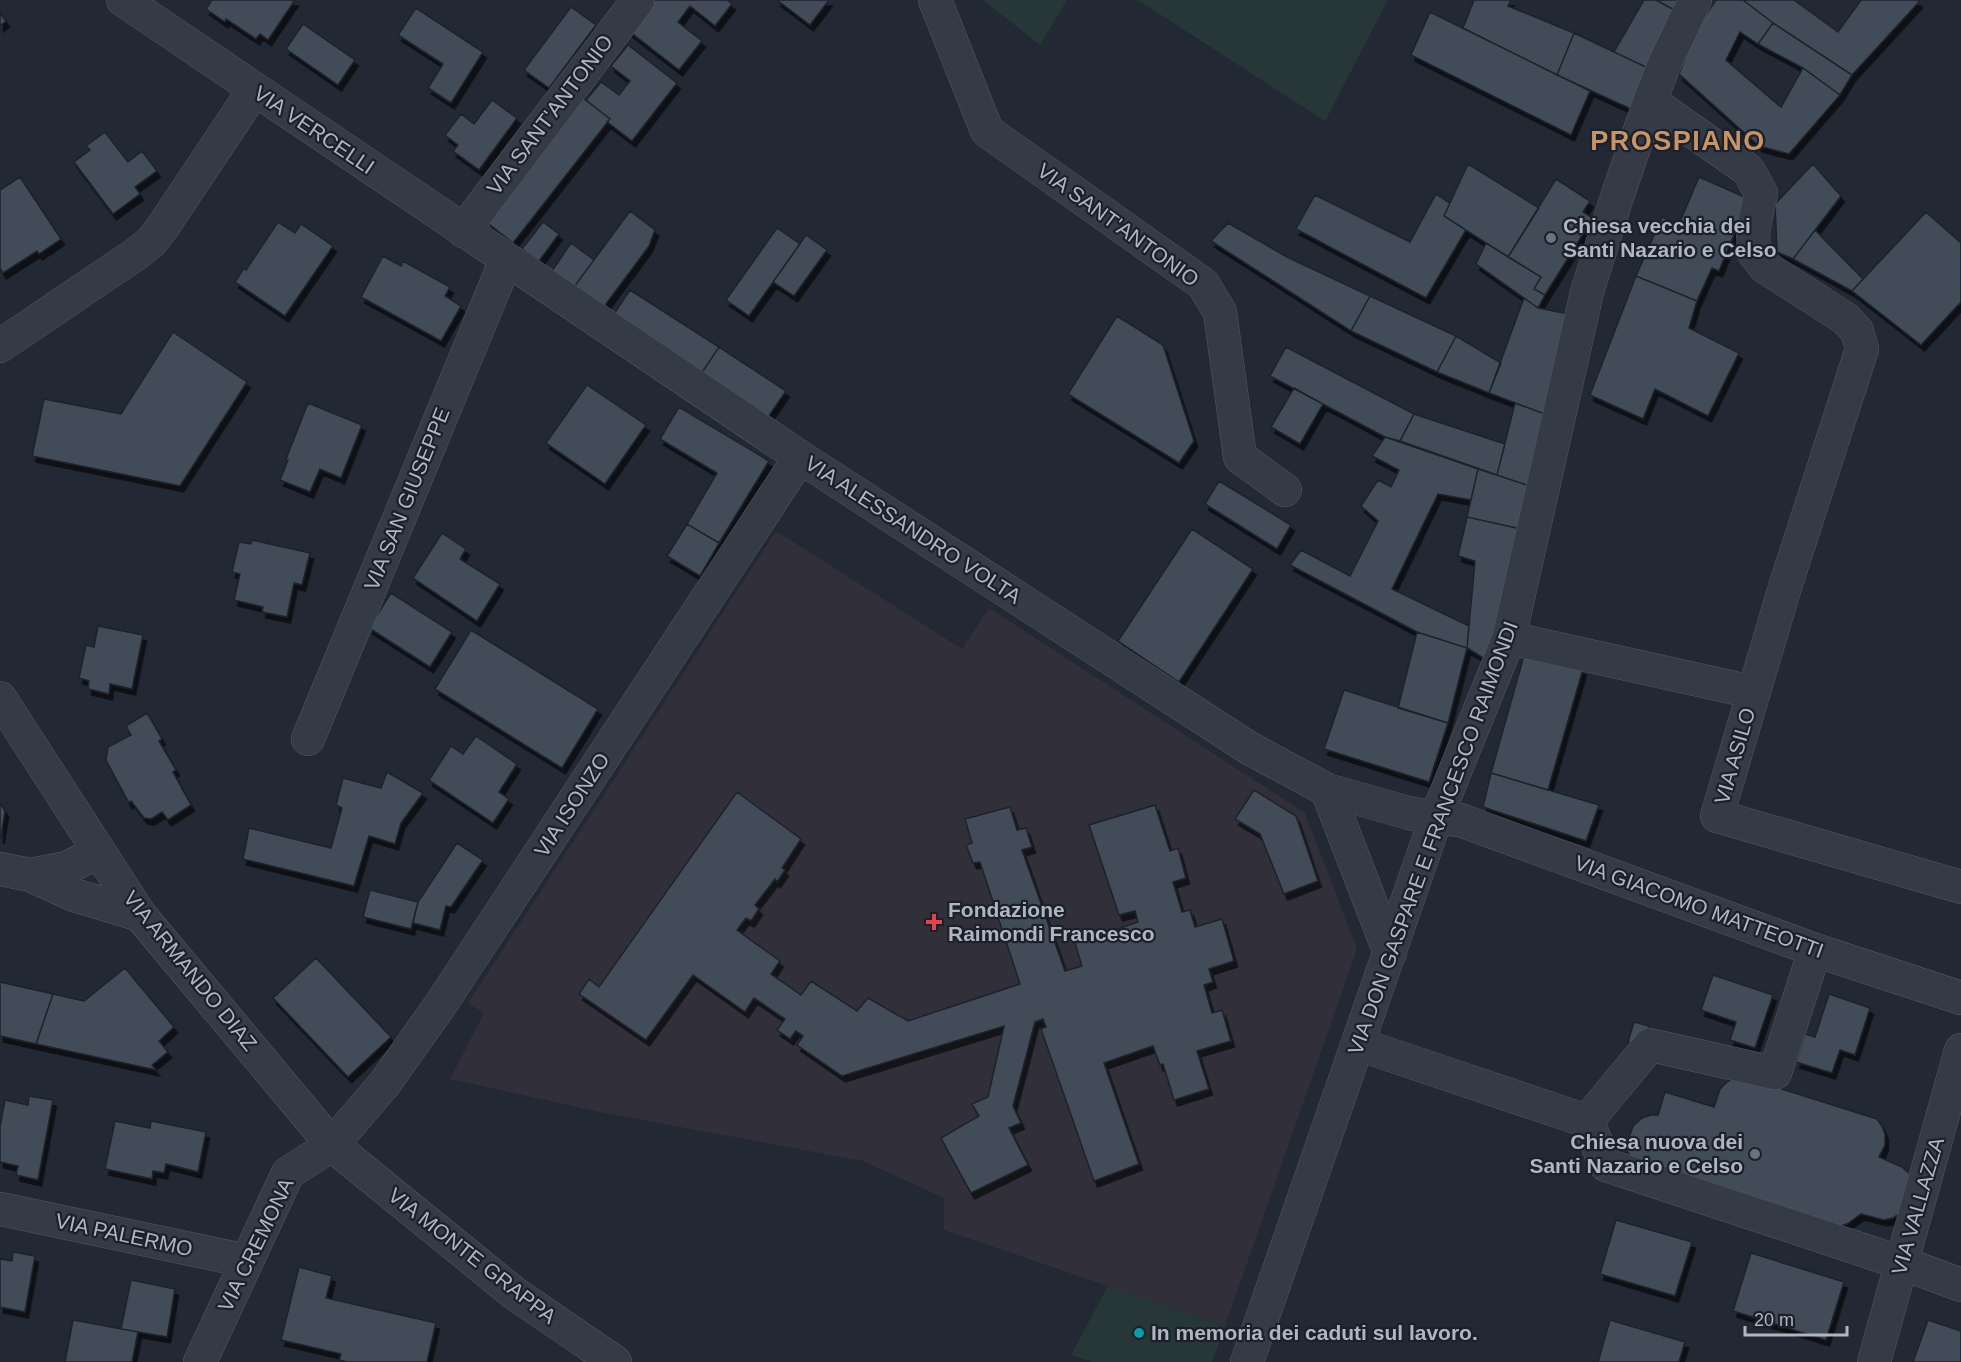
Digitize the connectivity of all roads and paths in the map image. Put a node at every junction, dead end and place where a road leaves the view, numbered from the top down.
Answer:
1 (123, 0) edge
2 (638, 0) edge
3 (935, 0) edge
4 (1695, 0) edge
5 (254, 90) junction
6 (1650, 101) junction
7 (463, 231) junction
8 (506, 260) junction
9 (0, 346) edge
10 (800, 457) junction
11 (1285, 490) dead end
12 (1509, 638) junction
13 (1753, 692) junction
14 (0, 698) edge
15 (308, 739) dead end
16 (1327, 790) junction
17 (1436, 819) junction
18 (99, 850) junction
19 (15, 872) edge
20 (1961, 887) edge
21 (140, 915) junction
22 (1815, 950) junction
23 (1390, 952) junction
24 (1961, 998) edge
25 (1358, 1044) junction
26 (1961, 1050) edge
27 (1587, 1121) junction
28 (332, 1145) junction
29 (0, 1209) edge
30 (247, 1261) junction
31 (1902, 1263) junction
32 (1961, 1285) edge
33 (201, 1362) edge
34 (615, 1362) edge
35 (1246, 1362) edge
36 (1874, 1362) edge

1 - 5 street, VIA VERCELLI
2 - 7 street, VIA SANT'ANTONIO
3 - 11 street, VIA SANT'ANTONIO
4 - 6 street, VIA DON GASPARE E FRANCESCO RAIMONDI
5 - 7 street, VIA VERCELLI
5 - 9 street
6 - 12 street, VIA DON GASPARE E FRANCESCO RAIMONDI
6 - 13 street
7 - 8 street, VIA VERCELLI
8 - 10 street, VIA ALESSANDRO VOLTA
8 - 15 street, VIA SAN GIUSEPPE
10 - 16 street, VIA ALESSANDRO VOLTA
10 - 28 street, VIA ISONZO
12 - 13 street, VIA ASILO
12 - 17 street, VIA DON GASPARE E FRANCESCO RAIMONDI
13 - 20 street, VIA ASILO
14 - 18 street, VIA ARMANDO DIAZ
16 - 17 street, VIA ALESSANDRO VOLTA
16 - 23 street
17 - 22 street, VIA GIACOMO MATTEOTTI
17 - 23 street, VIA DON GASPARE E FRANCESCO RAIMONDI
18 - 19 street
18 - 21 street, VIA ARMANDO DIAZ
19 - 21 street
21 - 28 street, VIA ARMANDO DIAZ
22 - 24 street, VIA GIACOMO MATTEOTTI
22 - 27 street
23 - 25 street, VIA DON GASPARE E FRANCESCO RAIMONDI
25 - 27 street
25 - 35 street, VIA DON GASPARE E FRANCESCO RAIMONDI
26 - 31 street, VIA VALLAZZA
27 - 31 street
28 - 30 street, VIA CREMONA
28 - 34 street, VIA MONTE GRAPPA
29 - 30 street, VIA PALERMO
30 - 33 street, VIA CREMONA
31 - 32 street
31 - 36 street, VIA VALLAZZA

